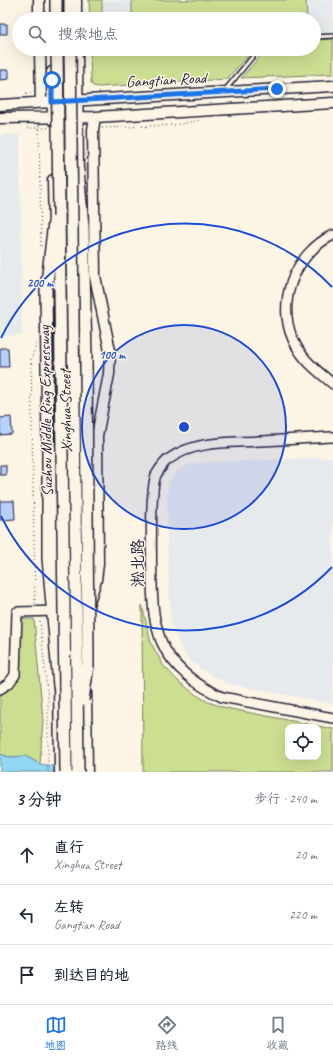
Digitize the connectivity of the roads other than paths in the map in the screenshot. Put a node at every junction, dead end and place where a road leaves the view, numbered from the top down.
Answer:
1 (39, 0) edge
2 (51, 0) edge
3 (56, 0) edge
4 (70, 0) edge
5 (76, 0) edge
6 (39, 12) edge
7 (51, 12) edge
8 (56, 12) edge
9 (70, 12) edge
10 (76, 12) edge
11 (333, 36) edge
12 (321, 37) edge
13 (40, 56) edge
14 (52, 56) edge
15 (57, 56) edge
16 (70, 56) edge
17 (77, 56) edge
18 (253, 56) edge
19 (333, 86) edge
20 (224, 92) junction
21 (77, 101) junction
22 (52, 102) junction
23 (40, 103) junction
24 (333, 103) edge
25 (0, 105) edge
26 (52, 116) junction
27 (78, 116) junction
28 (95, 117) junction
29 (0, 118) edge
30 (78, 170) junction
31 (59, 172) junction
32 (333, 235) edge
33 (333, 384) edge
34 (333, 437) edge
35 (55, 611) junction
36 (84, 617) junction
37 (59, 686) joint
38 (0, 688) edge
39 (333, 718) edge
40 (78, 742) junction
41 (62, 771) edge
42 (84, 771) edge

1 - 6 main road
2 - 7 main road
3 - 8 highway
4 - 9 highway
5 - 10 main road
11 - 12 lane
13 - 23 main road
14 - 22 main road, Xinghua Street
15 - 31 highway, Suzhou Middle Ring Expressway, bridge
16 - 40 highway, Suzhou Middle Ring Expressway, bridge
17 - 21 main road, Xinghua Street
18 - 20 lane
19 - 20 main road, Gangtian Road
20 - 21 main road, Gangtian Road
21 - 22 main road, Gangtian Road
21 - 27 main road, Xinghua Street
22 - 23 main road, Gangtian Road
22 - 26 main road, Xinghua Street
23 - 25 main road, Gangtian Road
24 - 28 main road, Gangtian Road
26 - 27 main road, Gangtian Road
26 - 29 main road, Gangtian Road
26 - 35 main road, Xinghua Street
27 - 28 main road, Gangtian Road
27 - 30 main road, Xinghua Street
28 - 36 main road
30 - 36 main road, Xinghua Street
30 - 40 highway, bridge
31 - 35 highway, bridge
31 - 41 highway, Suzhou Middle Ring Expressway, bridge
32 - 33 street
34 - 39 street, 淞北路
35 - 37 highway
35 - 38 street
36 - 42 main road, Xinghua Street
37 - 41 main road
40 - 42 highway, Suzhou Middle Ring Expressway, bridge

